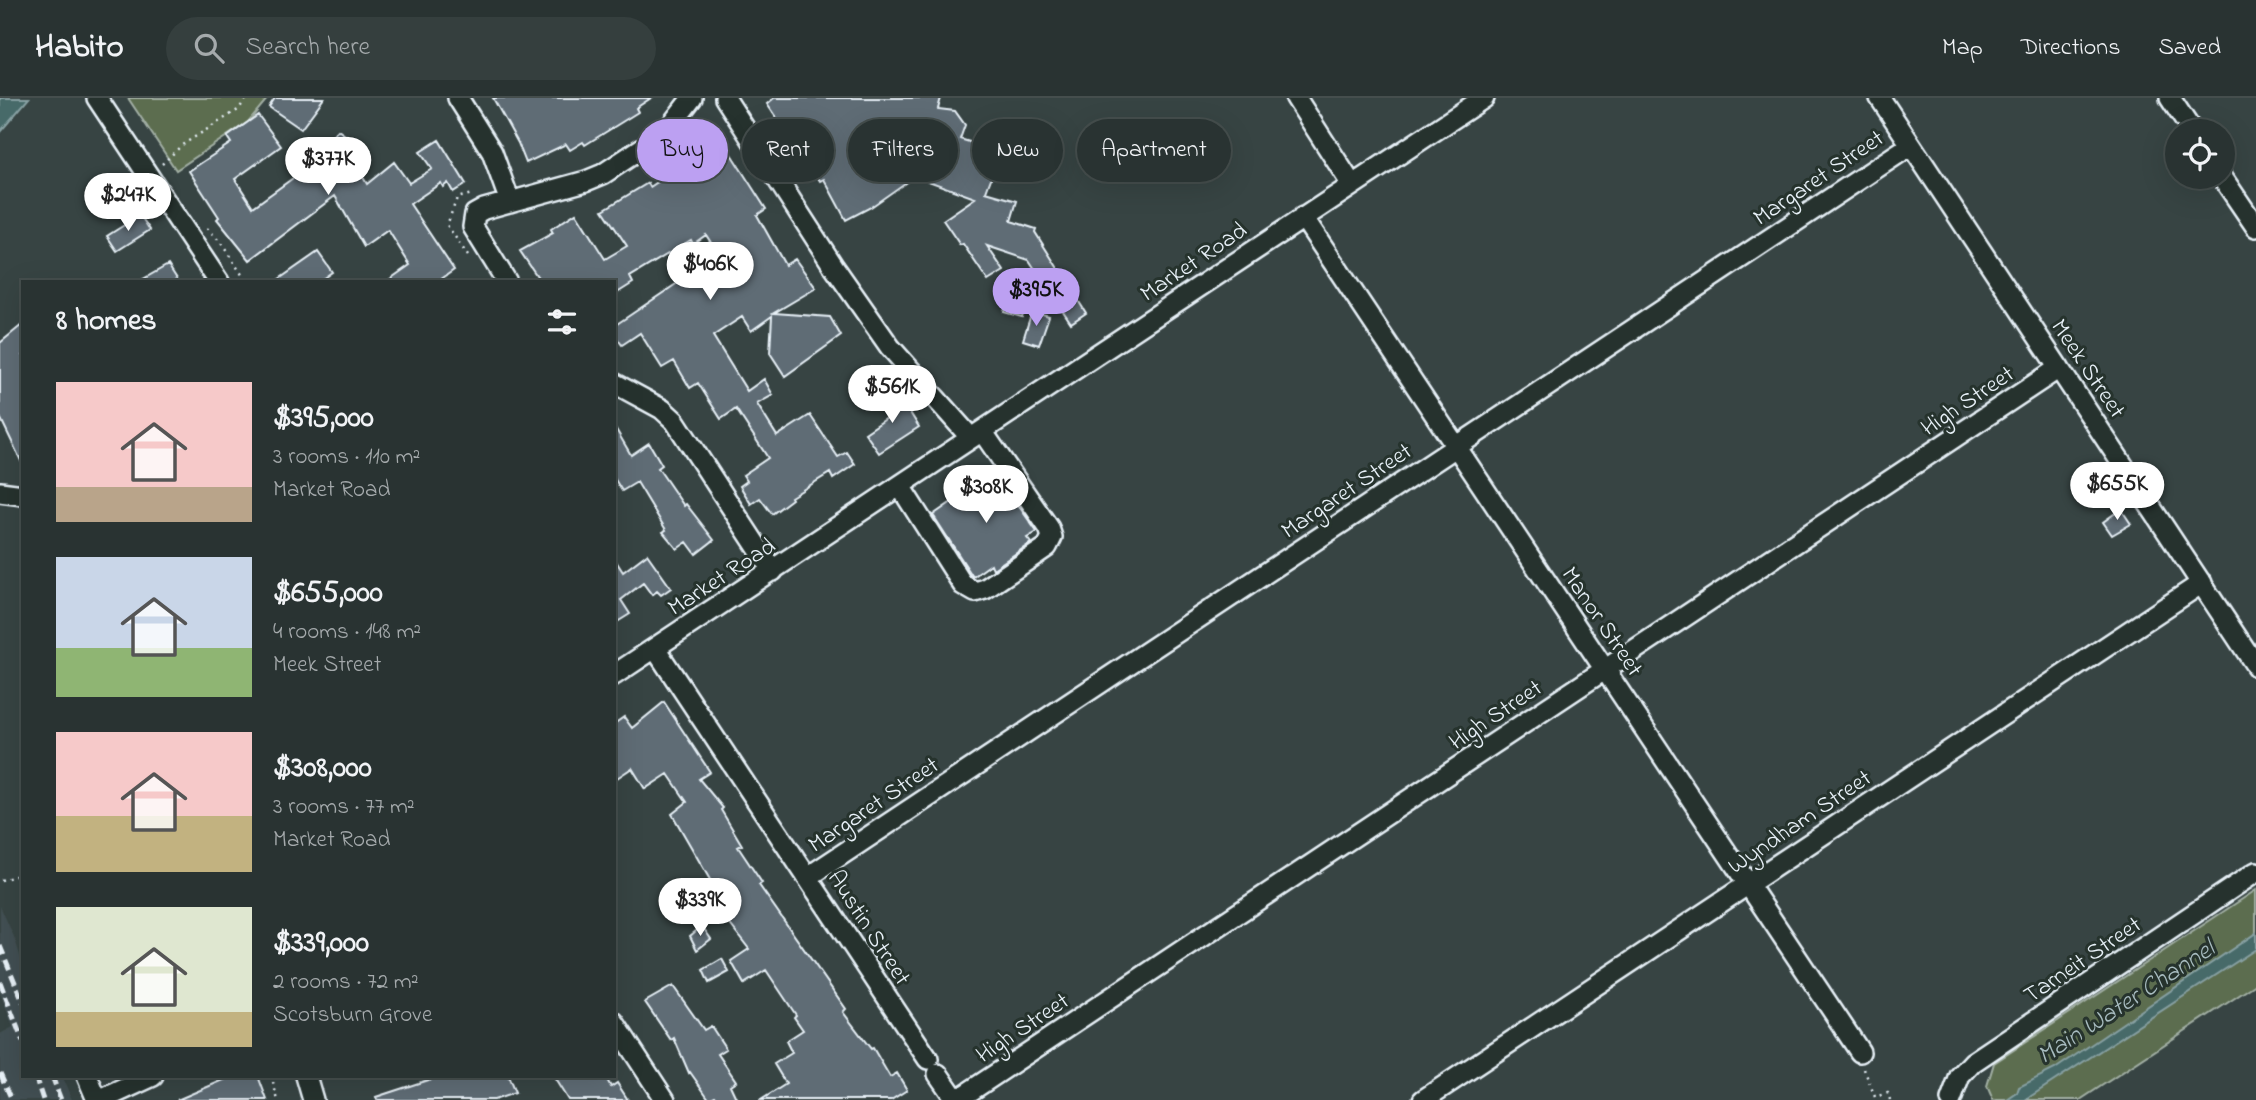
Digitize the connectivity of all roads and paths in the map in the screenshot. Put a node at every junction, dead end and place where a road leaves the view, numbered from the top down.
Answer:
1 (97, 98) edge
2 (247, 98) edge
3 (458, 98) edge
4 (692, 98) edge
5 (725, 98) edge
6 (1296, 98) edge
7 (1483, 98) edge
8 (1880, 98) edge
9 (2170, 98) edge
10 (2184, 119) edge
11 (1911, 145) junction
12 (147, 174) junction
13 (1352, 185) junction
14 (2230, 189) edge
15 (510, 202) junction
16 (1303, 217) junction
17 (206, 228) dead end
18 (2256, 228) edge
19 (218, 280) edge
20 (246, 280) edge
21 (506, 280) edge
22 (2059, 368) junction
23 (616, 384) edge
24 (976, 435) junction
25 (1457, 446) junction
26 (900, 486) junction
27 (0, 492) edge
28 (21, 495) edge
29 (773, 571) junction
30 (2202, 583) junction
31 (655, 648) junction
32 (2256, 666) edge
33 (1605, 669) junction
34 (616, 674) edge
35 (2256, 872) edge
36 (21, 875) edge
37 (808, 877) junction
38 (1, 880) edge
39 (1749, 884) junction
40 (616, 1026) edge
41 (1860, 1052) joint
42 (88, 1078) edge
43 (148, 1078) edge
44 (272, 1078) edge
45 (307, 1078) edge
46 (99, 1100) edge
47 (278, 1100) edge
48 (313, 1100) edge
49 (665, 1100) edge
50 (956, 1100) edge
51 (1423, 1100) edge
52 (1890, 1100) edge
53 (1951, 1100) edge

1 - 12 street
2 - 12 path
3 - 15 street
4 - 15 street
5 - 24 street
6 - 13 street
7 - 13 street, Market Road
8 - 11 street, Meek Street
9 - 10 street
11 - 22 street, Meek Street
11 - 25 street, Margaret Street
12 - 19 street
13 - 16 street, Market Road
14 - 18 street
15 - 21 street
16 - 24 street, Market Road
16 - 25 street, Manor Street
17 - 20 path
22 - 30 street, Meek Street
22 - 33 street, High Street
23 - 29 street
24 - 26 street, Market Road
24 - 26 street
25 - 33 street, Manor Street
25 - 37 street, Margaret Street
26 - 29 street, Market Road
27 - 28 street
29 - 31 street, Market Road
30 - 32 street, Meek Street
30 - 39 street, Wyndham Street
31 - 34 street, Market Road
31 - 37 street, Austin Street
33 - 39 street, Manor Street
33 - 50 street, High Street
35 - 53 street, Tarneit Street
36 - 38 path
37 - 50 street, Austin Street
39 - 41 street, Manor Street
39 - 51 street, Wyndham Street
40 - 49 street
41 - 52 path
42 - 46 street
43 - 46 street
44 - 47 path
45 - 48 street

